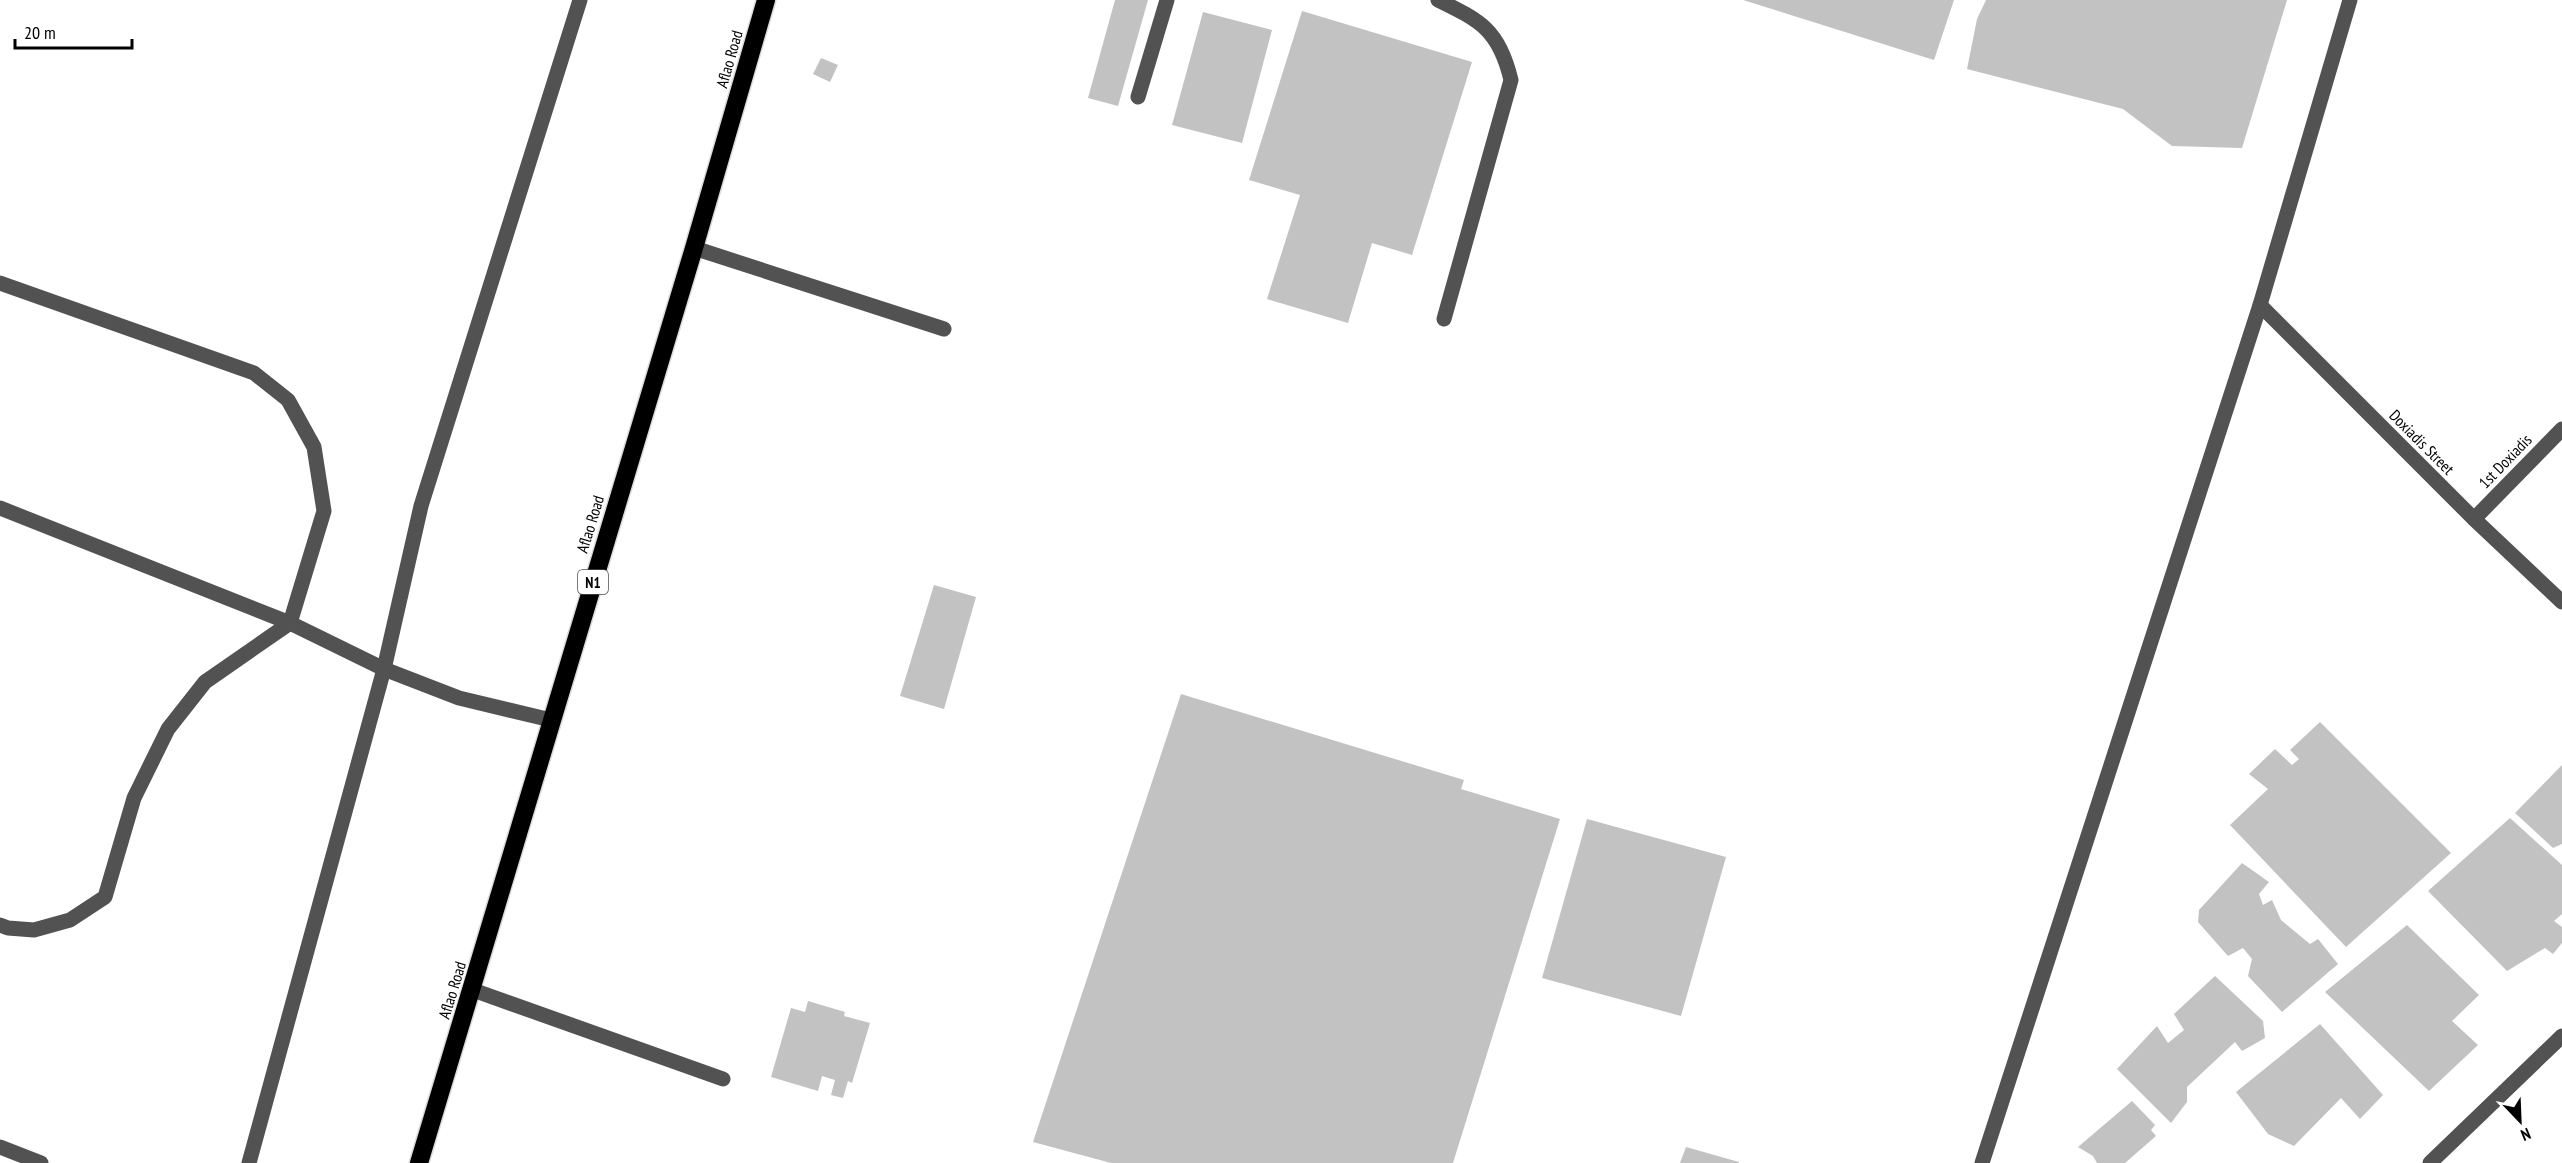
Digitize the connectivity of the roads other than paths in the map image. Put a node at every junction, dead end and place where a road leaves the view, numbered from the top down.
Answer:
1 (580, 0) edge
2 (766, 0) edge
3 (1167, 0) edge
4 (1438, 0) edge
5 (2350, 0) edge
6 (1138, 97) dead end
7 (694, 248) junction
8 (0, 283) edge
9 (2260, 305) junction
10 (1444, 319) dead end
11 (944, 329) dead end
12 (2562, 429) edge
13 (0, 508) edge
14 (2474, 519) junction
15 (2562, 602) edge
16 (290, 623) junction
17 (384, 669) junction
18 (550, 720) junction
19 (0, 925) edge
20 (473, 990) junction
21 (2562, 1036) edge
22 (723, 1079) dead end
23 (0, 1147) edge
24 (41, 1163) edge
25 (249, 1163) edge
26 (419, 1163) edge
27 (1982, 1163) edge
28 (2430, 1163) edge

1 - 17 street
2 - 7 highway, Aflao Road / N1
3 - 6 street
4 - 10 street
5 - 9 street
7 - 11 street
7 - 18 highway, Aflao Road / N1
8 - 16 street
9 - 14 street, Doxiadis Street
9 - 27 street
12 - 14 street, 1st Doxiadis
13 - 16 street
14 - 15 street, Doxiadis Street
16 - 17 street
16 - 19 street
17 - 18 street
17 - 25 street
18 - 20 highway, Aflao Road / N1
20 - 22 street
20 - 26 highway, Aflao Road / N1
21 - 28 street
23 - 24 street

